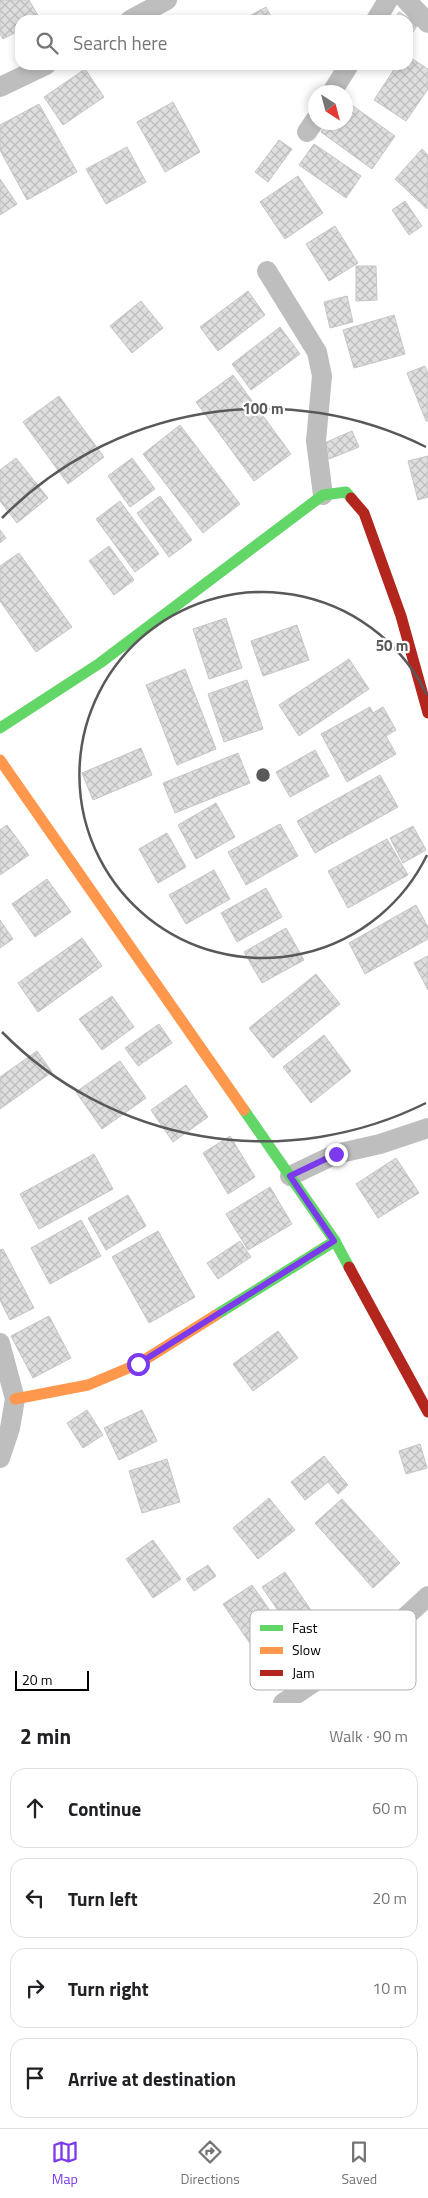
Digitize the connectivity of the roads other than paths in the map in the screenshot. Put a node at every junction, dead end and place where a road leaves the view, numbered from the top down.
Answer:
1 (167, 0) edge
2 (388, 0) edge
3 (406, 0) edge
4 (139, 15) edge
5 (379, 15) edge
6 (428, 23) edge
7 (36, 70) edge
8 (346, 70) edge
9 (336, 85) edge
10 (0, 87) edge
11 (267, 271) dead end
12 (323, 496) junction
13 (428, 713) edge
14 (0, 728) edge
15 (0, 760) edge
16 (428, 1128) edge
17 (290, 1176) junction
18 (334, 1241) junction
19 (0, 1343) edge
20 (15, 1399) junction
21 (428, 1412) edge
22 (0, 1458) edge
23 (428, 1596) edge
24 (413, 1610) edge
25 (302, 1690) edge
26 (283, 1703) edge

1 - 4 street
2 - 5 street
3 - 6 street
7 - 10 street
8 - 9 street
11 - 12 street
12 - 13 street
12 - 14 street
15 - 17 street
16 - 17 street
17 - 18 street
18 - 20 street
18 - 21 street
19 - 20 street
20 - 22 street
23 - 24 street
25 - 26 street

